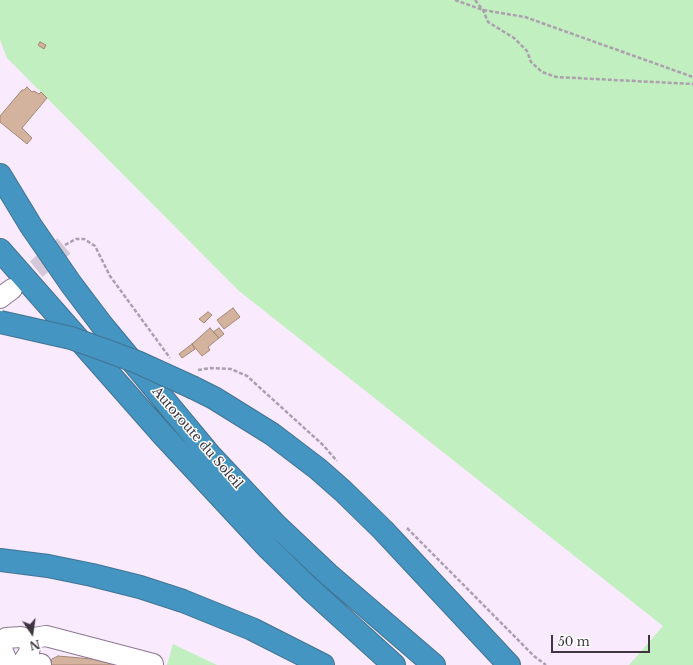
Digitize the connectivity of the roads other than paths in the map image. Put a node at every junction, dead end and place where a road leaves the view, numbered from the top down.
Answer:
1 (0, 175) edge
2 (0, 250) edge
3 (0, 322) edge
4 (0, 560) edge
5 (27, 640) junction
6 (0, 643) edge
7 (153, 664) edge
8 (9, 665) edge
9 (20, 665) edge
10 (323, 665) edge
11 (394, 665) edge
12 (434, 665) edge
13 (509, 665) edge

1 - 12 highway, Autoroute du Soleil
2 - 11 highway, Autoroute du Soleil
3 - 13 highway, bridge
4 - 10 highway
5 - 6 street
5 - 7 street
5 - 9 street
6 - 8 street

